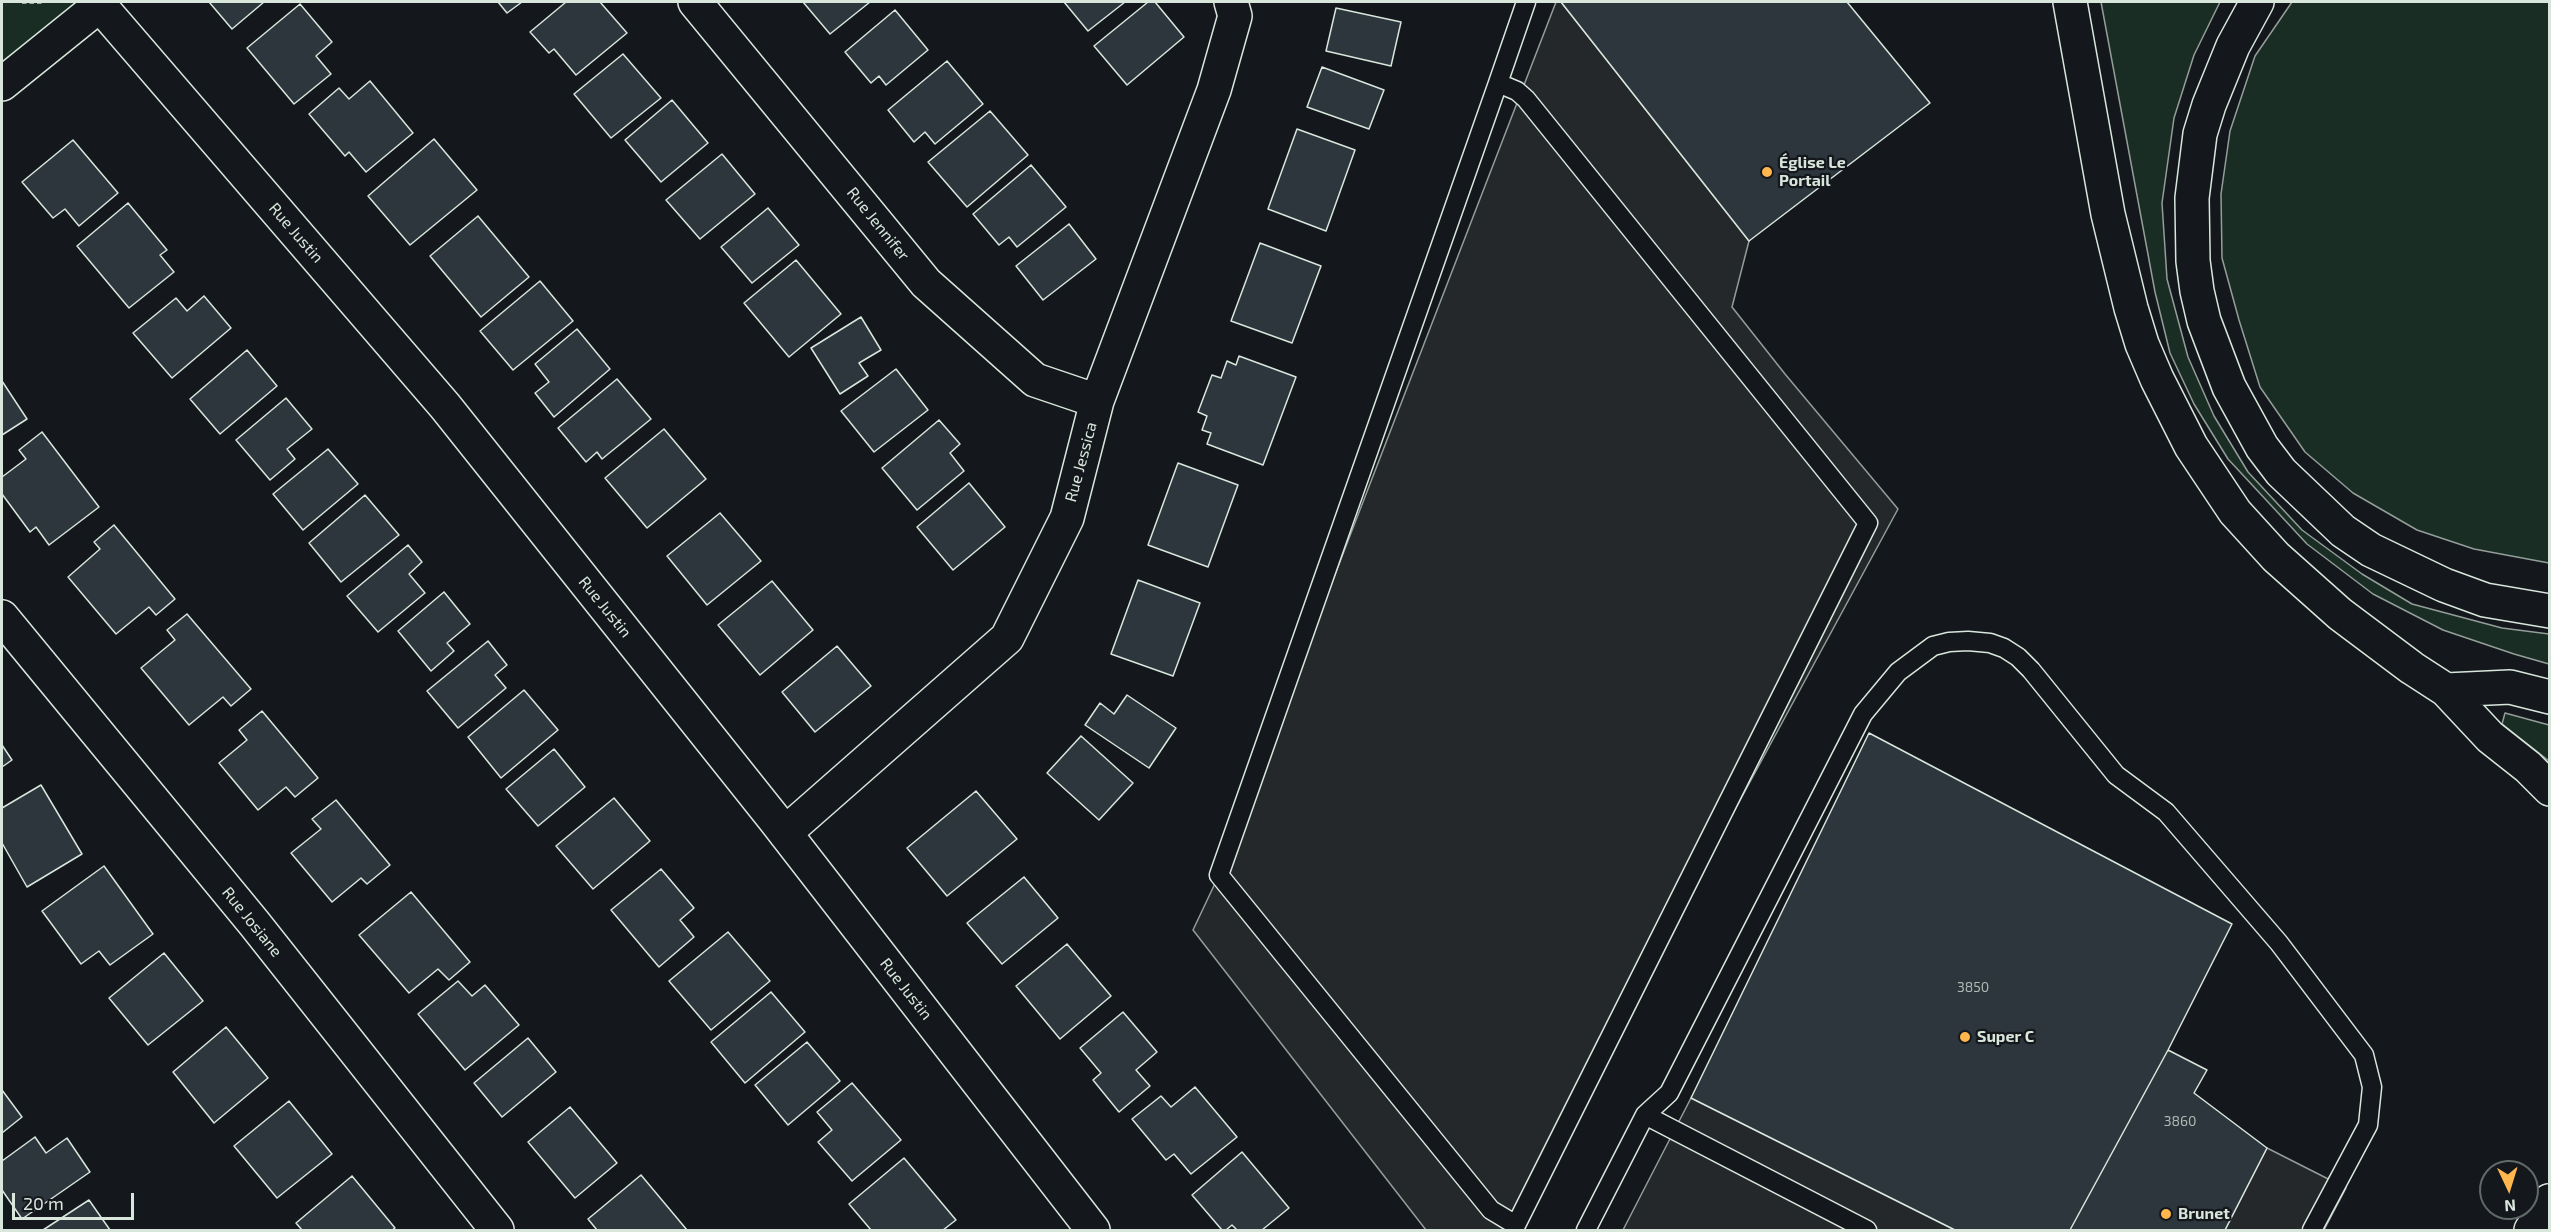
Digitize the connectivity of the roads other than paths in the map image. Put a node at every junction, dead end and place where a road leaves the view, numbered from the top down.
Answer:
1 (695, 2) edge
2 (1231, 2) edge
3 (1526, 2) edge
4 (2070, 2) edge
5 (2257, 2) edge
6 (98, 3) edge
7 (1498, 83) junction
8 (2, 84) edge
9 (1097, 401) junction
10 (2550, 611) edge
11 (2, 617) edge
12 (2446, 690) junction
13 (2550, 697) edge
14 (2550, 789) edge
15 (785, 833) junction
16 (1645, 1115) junction
17 (2550, 1201) edge
18 (1515, 1228) edge
19 (497, 1230) edge
20 (1093, 1230) edge
21 (1586, 1230) edge
22 (1867, 1230) edge
23 (2312, 1230) edge
24 (2531, 1230) edge

1 - 9 main road, Rue Jennifer
2 - 9 main road, Rue Jessica
3 - 7 lane
4 - 12 main road
5 - 10 main road
6 - 8 main road
6 - 15 main road, Rue Justin
7 - 18 lane
7 - 18 lane
9 - 15 main road, Rue Jessica
11 - 19 main road, Rue Josiane
12 - 13 main road
12 - 14 main road
15 - 20 main road, Rue Justin
16 - 21 lane
16 - 22 lane
16 - 23 lane
17 - 24 main road

